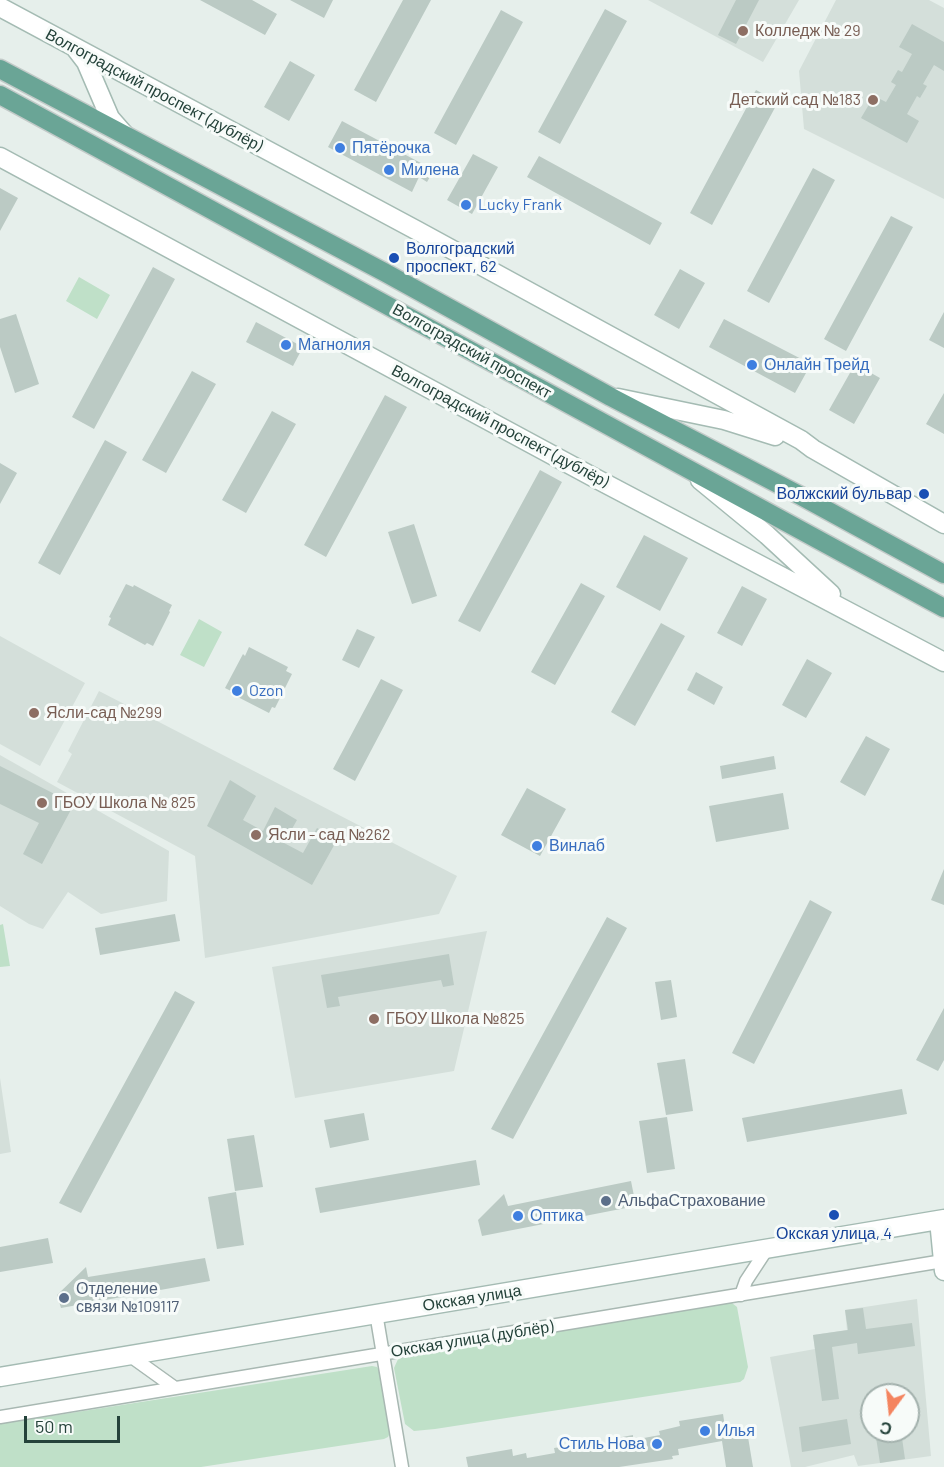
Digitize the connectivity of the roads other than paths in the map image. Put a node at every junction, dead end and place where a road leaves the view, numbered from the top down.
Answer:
1 (0, 7) edge
2 (74, 46) junction
3 (0, 69) edge
4 (0, 95) edge
5 (127, 137) junction
6 (0, 157) edge
7 (611, 397) junction
8 (813, 449) junction
9 (680, 464) junction
10 (944, 524) edge
11 (944, 574) edge
12 (944, 608) edge
13 (874, 625) junction
14 (944, 662) edge
15 (942, 1219) edge
16 (767, 1249) junction
17 (944, 1266) edge
18 (741, 1295) junction
19 (376, 1314) junction
20 (383, 1354) junction
21 (129, 1355) junction
22 (0, 1377) edge
23 (175, 1388) junction
24 (0, 1417) edge
25 (402, 1467) edge

1 - 2 street, Волгоградский проспект (дублёр)
2 - 5 street
2 - 8 street, Волгоградский проспект (дублёр)
3 - 5 main road, Волгоградский проспект
4 - 9 main road, Волгоградский проспект
5 - 7 main road, Волгоградский проспект
6 - 13 street, Волгоградский проспект (дублёр)
7 - 8 street, Волгоградский проспект (дублёр)
7 - 11 main road, Волгоградский проспект
8 - 10 street, Волгоградский проспект (дублёр)
9 - 12 main road, Волгоградский проспект
9 - 13 street, Волгоградский проспект (дублёр)
13 - 14 street, Волгоградский проспект (дублёр)
15 - 16 street, Окская улица
15 - 17 street
16 - 18 street
16 - 19 street, Окская улица
17 - 18 street, Окская улица (дублёр)
18 - 20 street, Окская улица (дублёр)
19 - 20 street
19 - 21 street, Окская улица
20 - 23 street, Окская улица (дублёр)
20 - 25 street
21 - 22 street, Окская улица
21 - 23 street
23 - 24 street, Окская улица (дублёр)

